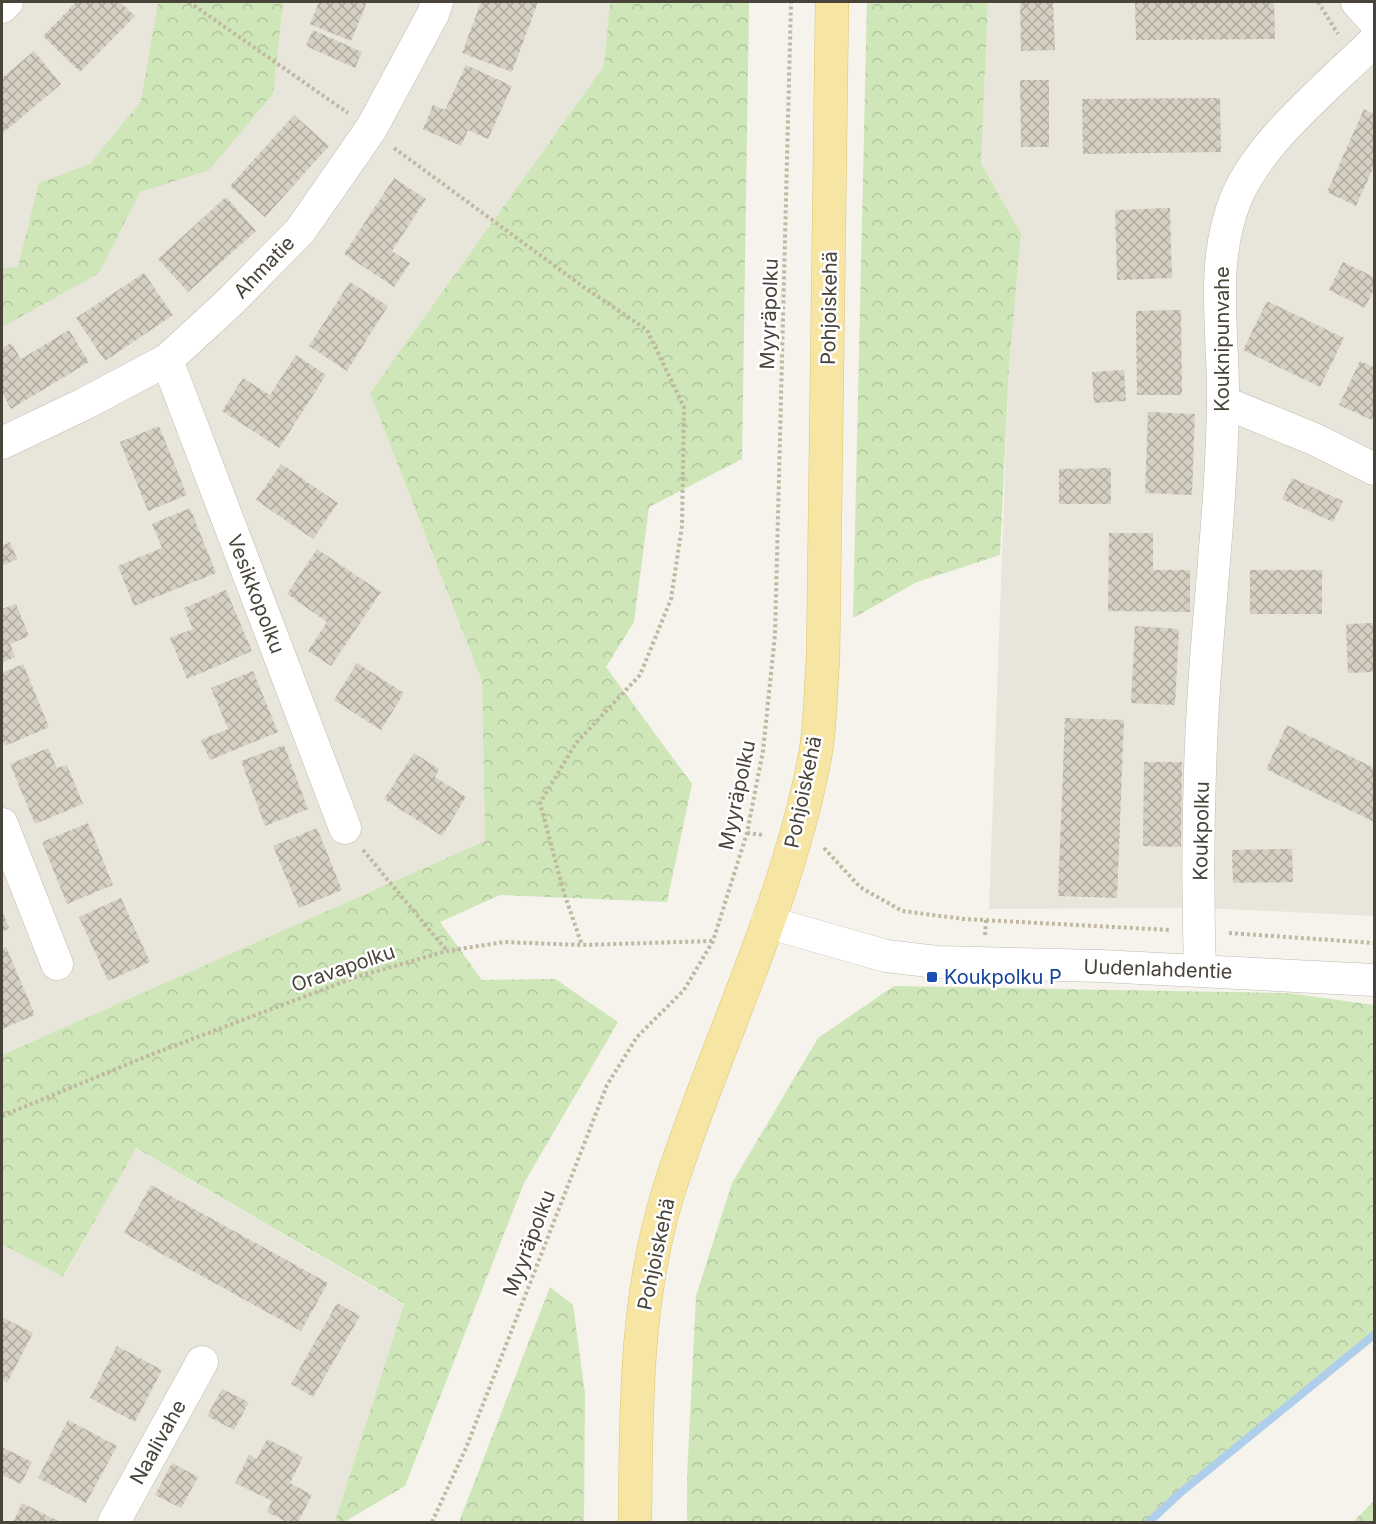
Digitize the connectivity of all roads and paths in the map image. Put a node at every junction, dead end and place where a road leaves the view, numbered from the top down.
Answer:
1 (7, 2) edge
2 (189, 2) edge
3 (437, 2) edge
4 (791, 2) edge
5 (832, 2) edge
6 (1318, 2) edge
7 (1357, 2) edge
8 (2, 7) edge
9 (1374, 21) edge
10 (1364, 51) edge
11 (371, 129) junction
12 (167, 360) junction
13 (1223, 402) junction
14 (2, 443) edge
15 (1374, 469) edge
16 (1204, 692) joint
17 (2, 824) edge
18 (345, 828) joint
19 (747, 833) junction
20 (795, 838) junction
21 (767, 922) junction
22 (1199, 931) junction
23 (713, 941) junction
24 (1374, 943) edge
25 (582, 945) junction
26 (447, 951) junction
27 (57, 964) dead end
28 (1200, 970) junction
29 (1374, 980) edge
30 (2, 1116) edge
31 (202, 1362) dead end
32 (114, 1522) edge
33 (432, 1522) edge
34 (635, 1522) edge

1 - 8 street
2 - 11 path
3 - 11 street, Ahmatie
4 - 19 path, Myyräpolku
5 - 20 main road, Pohjoiskehä
6 - 10 path
7 - 9 street
10 - 13 street, Kouknipunvahe
11 - 12 street, Ahmatie
11 - 25 path
12 - 14 street, Ahmatie
12 - 18 street, Vesikkopolku
13 - 15 street
13 - 16 street, Kouknipunvahe
16 - 22 street, Koukpolku
17 - 27 street
18 - 26 path
19 - 20 path
19 - 23 path, Myyräpolku
20 - 21 main road, Pohjoiskehä
20 - 22 path
21 - 28 street, Uudenlahdentie
21 - 34 main road, Pohjoiskehä
22 - 24 path
22 - 28 street, Koukpolku
23 - 25 path, Oravapolku
23 - 33 path, Myyräpolku
25 - 26 path, Oravapolku
26 - 30 path, Oravapolku
28 - 29 street, Uudenlahdentie
31 - 32 street, Naalivahe

